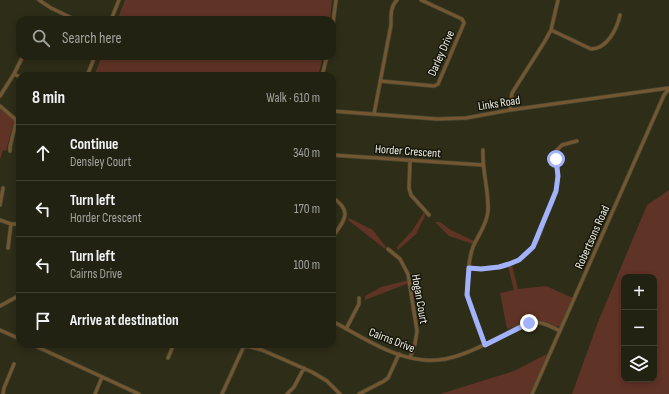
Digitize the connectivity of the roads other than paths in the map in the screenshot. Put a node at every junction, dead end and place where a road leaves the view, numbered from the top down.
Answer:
1 (39, 0) edge
2 (119, 0) edge
3 (336, 0) edge
4 (397, 0) edge
5 (421, 0) edge
6 (558, 0) edge
7 (44, 1) edge
8 (620, 15) dead end
9 (68, 16) edge
10 (113, 16) edge
11 (334, 16) edge
12 (551, 30) junction
13 (21, 60) edge
14 (93, 60) edge
15 (326, 60) edge
16 (89, 72) edge
17 (323, 72) edge
18 (14, 74) joint
19 (380, 82) junction
20 (669, 88) edge
21 (0, 96) edge
22 (0, 106) edge
23 (510, 110) junction
24 (336, 111) edge
25 (374, 114) junction
26 (577, 140) dead end
27 (484, 150) dead end
28 (10, 151) dead end
29 (336, 155) edge
30 (410, 161) junction
31 (483, 165) junction
32 (3, 188) dead end
33 (336, 201) edge
34 (0, 205) edge
35 (429, 215) dead end
36 (0, 220) edge
37 (11, 224) junction
38 (16, 224) edge
39 (336, 231) edge
40 (8, 248) dead end
41 (388, 249) dead end
42 (469, 268) junction
43 (16, 297) edge
44 (359, 298) dead end
45 (0, 306) edge
46 (336, 323) edge
47 (346, 328) junction
48 (0, 330) edge
49 (560, 331) junction
50 (16, 337) edge
51 (485, 345) junction
52 (40, 348) edge
53 (172, 348) edge
54 (243, 348) edge
55 (253, 348) edge
56 (399, 354) junction
57 (168, 358) dead end
58 (410, 358) junction
59 (14, 364) dead end
60 (304, 368) junction
61 (102, 377) junction
62 (3, 394) edge
63 (95, 394) edge
64 (138, 394) edge
65 (222, 394) edge
66 (287, 394) edge
67 (340, 394) edge
68 (359, 394) edge
69 (532, 394) edge

1 - 7 street
2 - 10 street
3 - 11 street
4 - 19 street
5 - 19 street, Darley Drive
6 - 12 street
7 - 9 street
8 - 12 street
12 - 23 street
13 - 18 street
14 - 16 street
15 - 17 street
18 - 21 street
19 - 25 street
20 - 23 street, Links Road
20 - 49 street, Robertsons Road
22 - 28 street
23 - 25 street, Links Road
24 - 25 street, Links Road
26 - 42 street
27 - 31 street
29 - 30 street, Horder Crescent
30 - 31 street, Horder Crescent
30 - 35 street
31 - 42 street
32 - 34 street
33 - 39 street
36 - 37 street
37 - 38 street
37 - 40 street
41 - 58 street, Hogan Court
42 - 51 street
43 - 45 street
44 - 47 street
46 - 47 street, Cairns Drive
47 - 56 street, Cairns Drive
48 - 50 street
49 - 51 street, Cairns Drive
49 - 69 street, Robertsons Road
51 - 58 street, Cairns Drive
52 - 61 street
53 - 57 street
54 - 65 street
55 - 60 street
56 - 58 street, Cairns Drive
56 - 68 street
59 - 62 street
60 - 66 street
60 - 67 street
61 - 63 street
61 - 64 street

